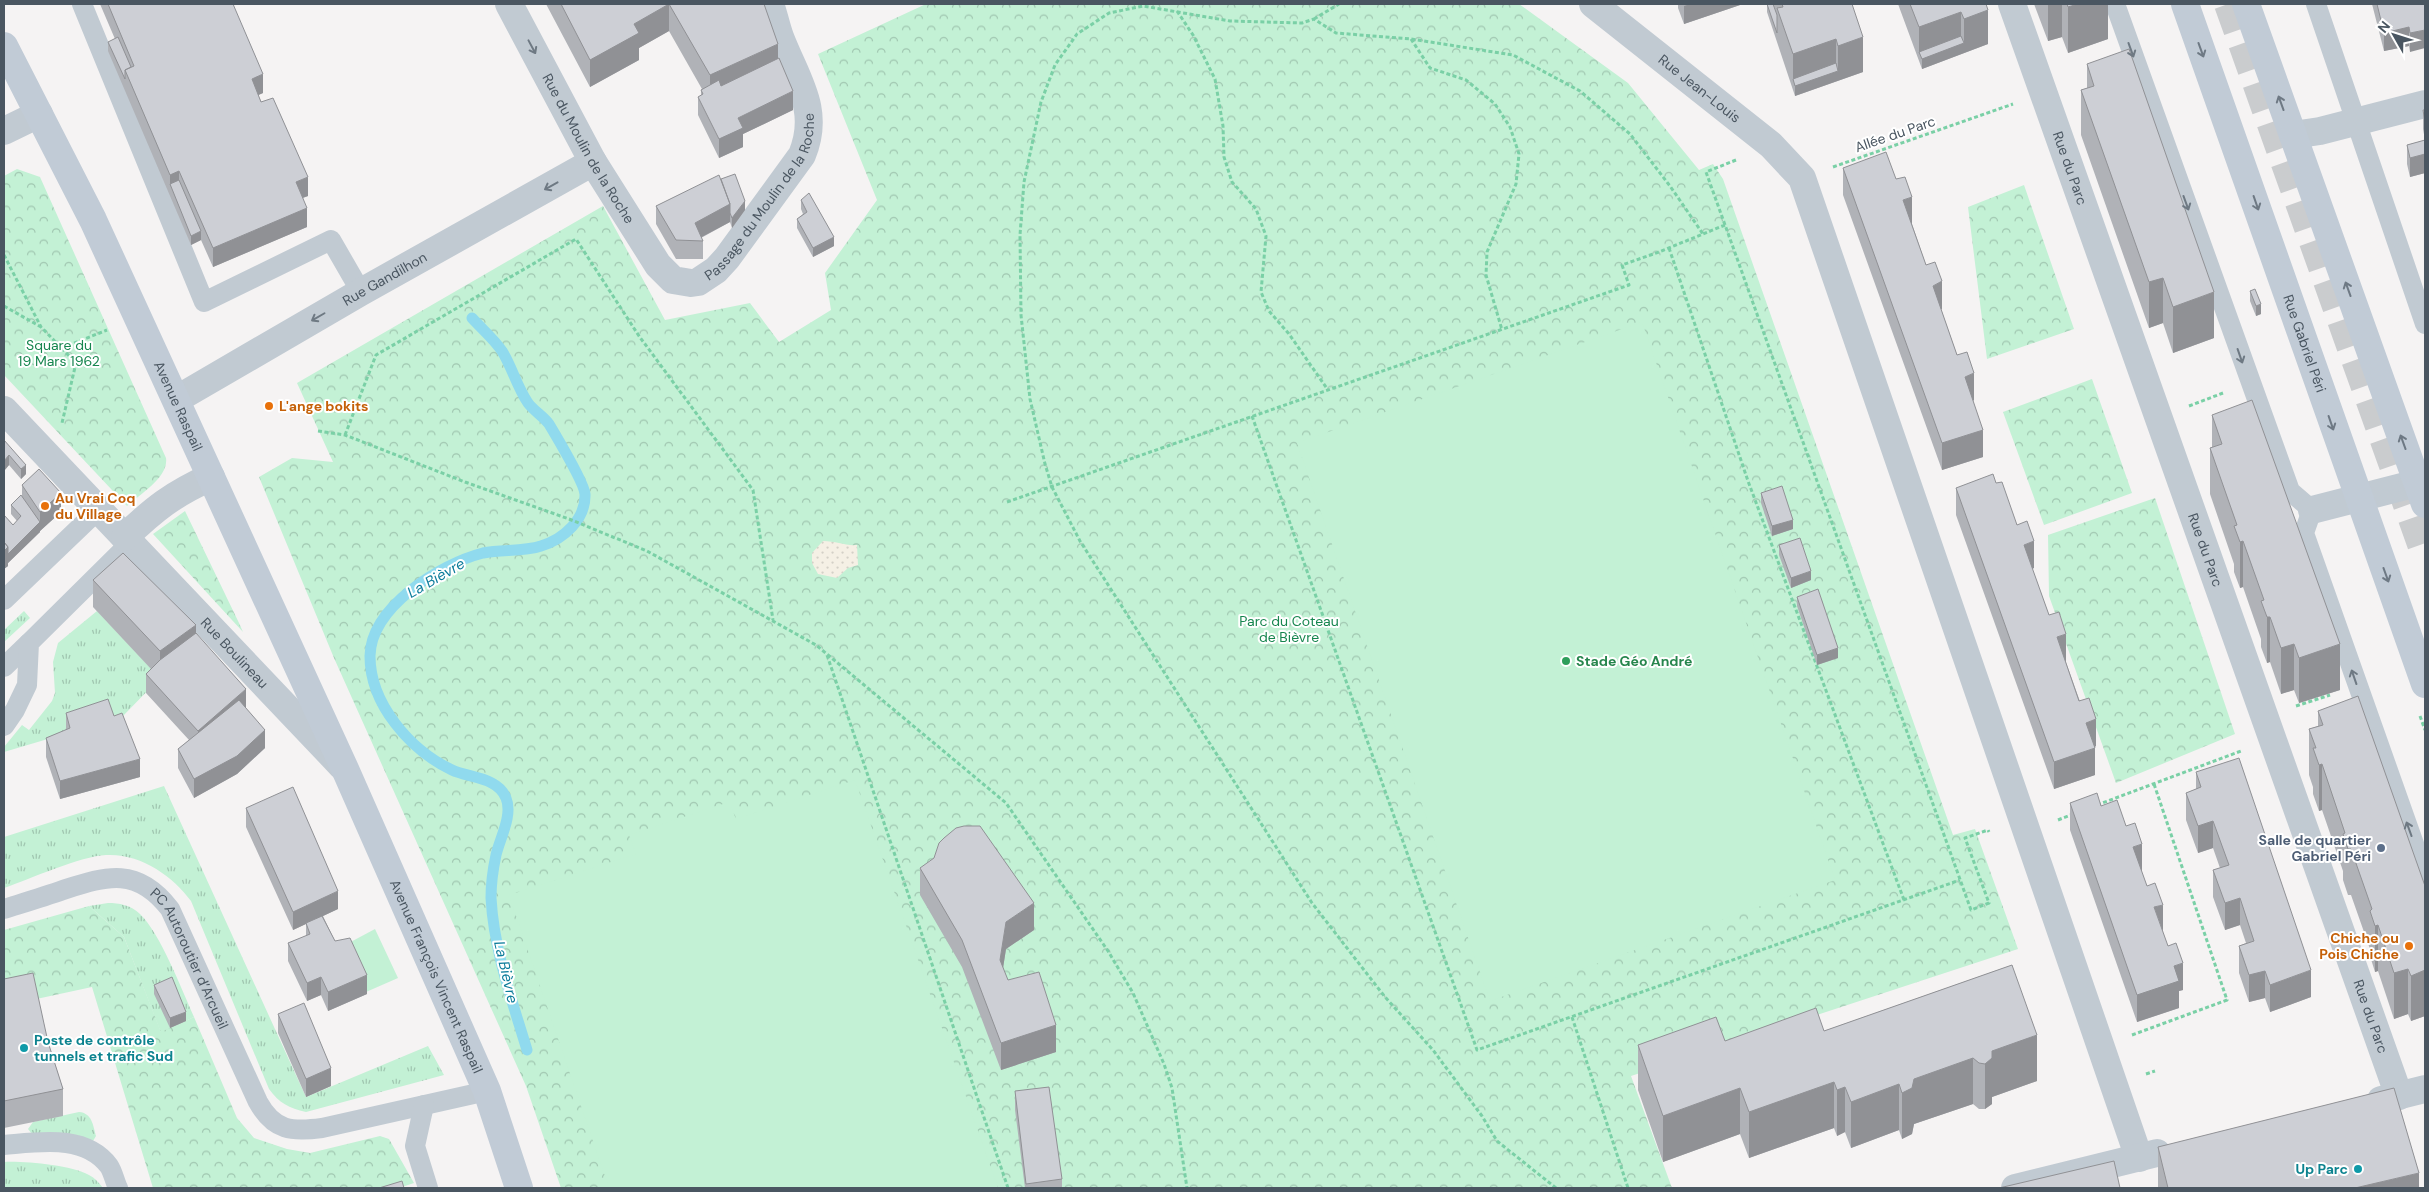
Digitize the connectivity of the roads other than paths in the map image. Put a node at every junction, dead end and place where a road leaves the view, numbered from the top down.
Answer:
1 (82, 4) edge
2 (509, 4) edge
3 (770, 4) edge
4 (1593, 4) edge
5 (2012, 4) edge
6 (2115, 4) edge
7 (2185, 4) edge
8 (2246, 4) edge
9 (2316, 4) edge
10 (4, 46) edge
11 (2425, 104) edge
12 (39, 114) junction
13 (2354, 121) junction
14 (4, 131) edge
15 (2293, 135) junction
16 (593, 162) junction
17 (681, 282) joint
18 (361, 292) junction
19 (2425, 324) edge
20 (177, 399) junction
21 (4, 410) edge
22 (211, 477) junction
23 (2423, 489) edge
24 (2359, 498) junction
25 (98, 510) junction
26 (2312, 510) junction
27 (127, 540) junction
28 (4, 600) edge
29 (29, 642) junction
30 (4, 667) edge
31 (2425, 684) edge
32 (4, 726) edge
33 (345, 769) junction
34 (2425, 875) edge
35 (4, 910) edge
36 (487, 1092) junction
37 (2412, 1092) edge
38 (424, 1105) junction
39 (2355, 1107) edge
40 (4, 1145) edge
41 (2177, 1149) edge
42 (2139, 1158) junction
43 (118, 1188) edge
44 (428, 1188) edge
45 (519, 1188) edge
46 (2015, 1188) edge

1 - 18 lane
2 -> 16 street, Rue du Moulin de la Roche
3 - 17 street, Passage du Moulin de la Roche
4 - 42 street, Rue Jean-Louis
5 - 37 street, Rue du Parc
6 -> 26 lane
7 -> 24 main road, Rue Gabriel Péri
15 -> 8 main road
9 - 13 lane
10 - 12 main road, Avenue Raspail
11 - 13 street
12 - 14 street
12 - 20 main road, Avenue Raspail
13 - 15 street
13 - 19 lane
23 -> 15 main road
16 - 17 street, Rue du Moulin de la Roche
16 -> 18 street, Rue Gandilhon
18 -> 20 street, Rue Gandilhon
20 - 22 main road, Avenue Raspail
21 - 25 street, Rue Boulineau
22 - 27 street
22 - 33 main road, Avenue Raspail
23 - 24 street
24 - 26 street
24 -> 31 main road, Rue Gabriel Péri
25 - 27 street, Rue Boulineau
25 - 28 lane
34 -> 26 lane
27 - 29 lane
27 - 33 street, Rue Boulineau
29 - 30 lane
29 - 32 lane
33 - 36 main road, Avenue François Vincent Raspail
35 - 38 lane, PC Autoroutier d’Arcueil
36 - 38 lane, PC Autoroutier d’Arcueil
36 - 45 main road, Avenue François Vincent Raspail
37 - 39 street
38 - 44 lane
40 - 43 lane
41 - 42 street
42 - 46 street

